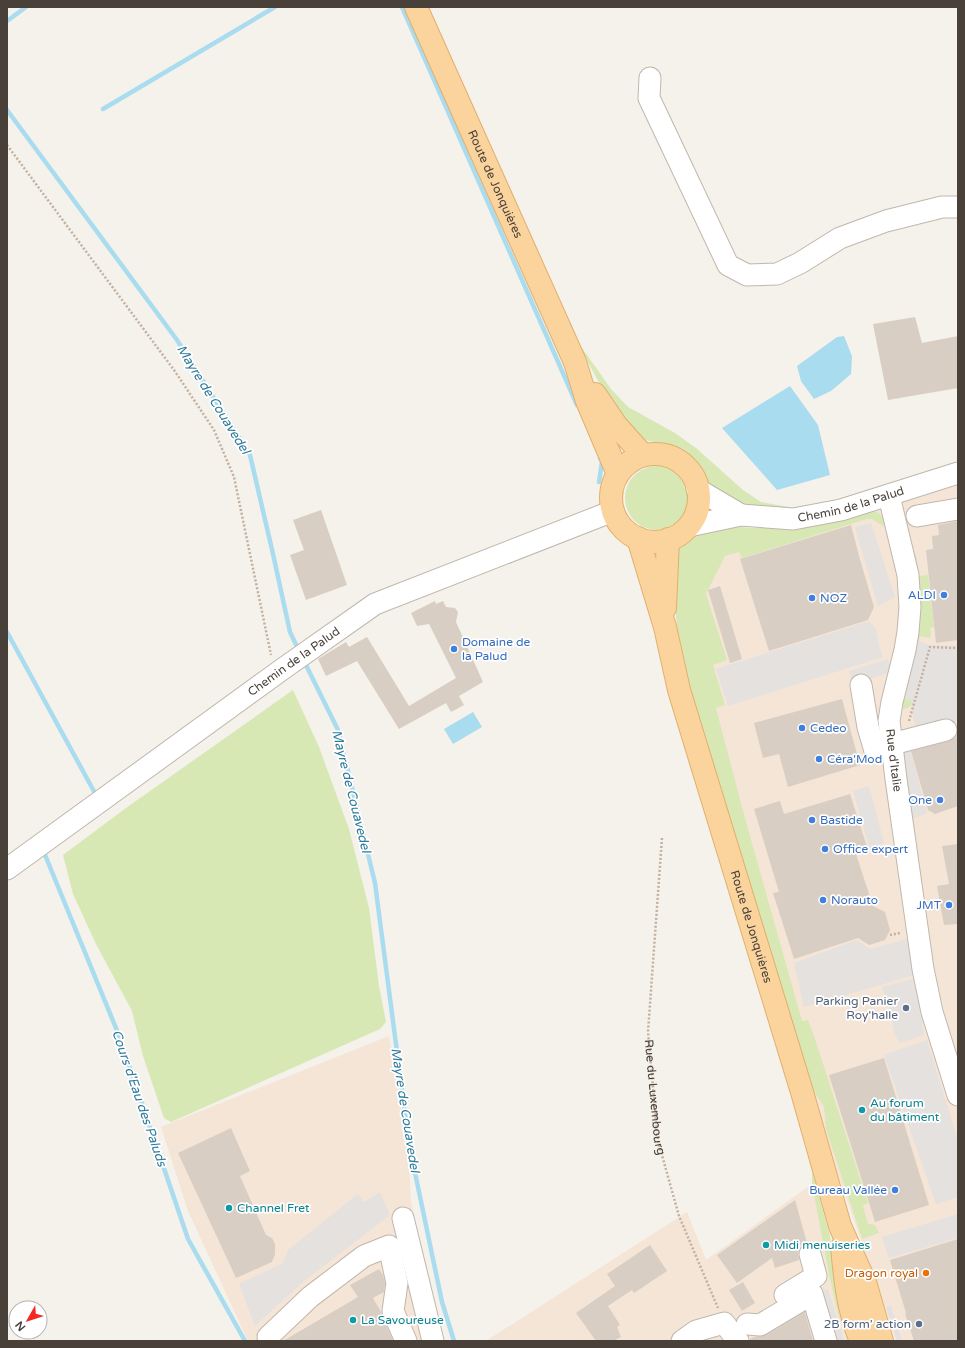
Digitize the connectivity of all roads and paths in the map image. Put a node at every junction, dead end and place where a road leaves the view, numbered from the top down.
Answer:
1 (416, 7) edge
2 (650, 78) dead end
3 (7, 145) edge
4 (958, 207) edge
5 (575, 362) junction
6 (644, 455) junction
7 (958, 473) edge
8 (618, 474) junction
9 (697, 489) junction
10 (889, 496) junction
11 (958, 509) edge
12 (613, 512) junction
13 (741, 515) junction
14 (917, 516) dead end
15 (688, 526) junction
16 (638, 538) junction
17 (668, 540) junction
18 (665, 627) junction
19 (958, 648) edge
20 (279, 671) junction
21 (862, 685) dead end
22 (946, 730) dead end
23 (891, 738) junction
24 (662, 838) dead end
25 (7, 869) edge
26 (958, 1095) edge
27 (403, 1218) dead end
28 (840, 1226) junction
29 (810, 1254) dead end
30 (773, 1302) dead end
31 (724, 1323) junction
32 (742, 1332) edge
33 (268, 1338) dead end
34 (406, 1341) edge
35 (433, 1341) edge
36 (682, 1341) edge
37 (826, 1341) edge
38 (861, 1341) edge
39 (882, 1341) edge

1 - 5 main road, Route de Jonquières
2 - 4 street
3 - 20 path
5 - 6 main road, Route de Jonquières
5 - 8 main road, Route de Jonquières
6 - 8 main road
6 - 9 main road
7 - 10 street, Chemin de la Palud
8 - 12 main road
9 - 13 street, Chemin de la Palud
9 - 15 main road
10 - 13 street, Chemin de la Palud
10 - 23 street, Rue d'Italie
11 - 14 street
12 - 16 main road
12 - 20 street, Chemin de la Palud
13 - 15 street, Chemin de la Palud
15 - 17 main road
16 - 17 main road
16 - 18 main road, Route de Jonquières
17 - 18 main road, Route de Jonquières
18 - 28 main road, Route de Jonquières
19 - 23 path
20 - 25 street, Chemin de la Palud
21 - 23 street
22 - 23 street
23 - 26 street, Rue d'Italie
24 - 31 path, Rue du Luxembourg
27 - 35 street
28 - 38 main road, Route de Jonquières
28 - 39 main road, Route de Jonquières
29 - 30 street
31 - 32 street
31 - 36 street
32 - 37 street
33 - 34 street

